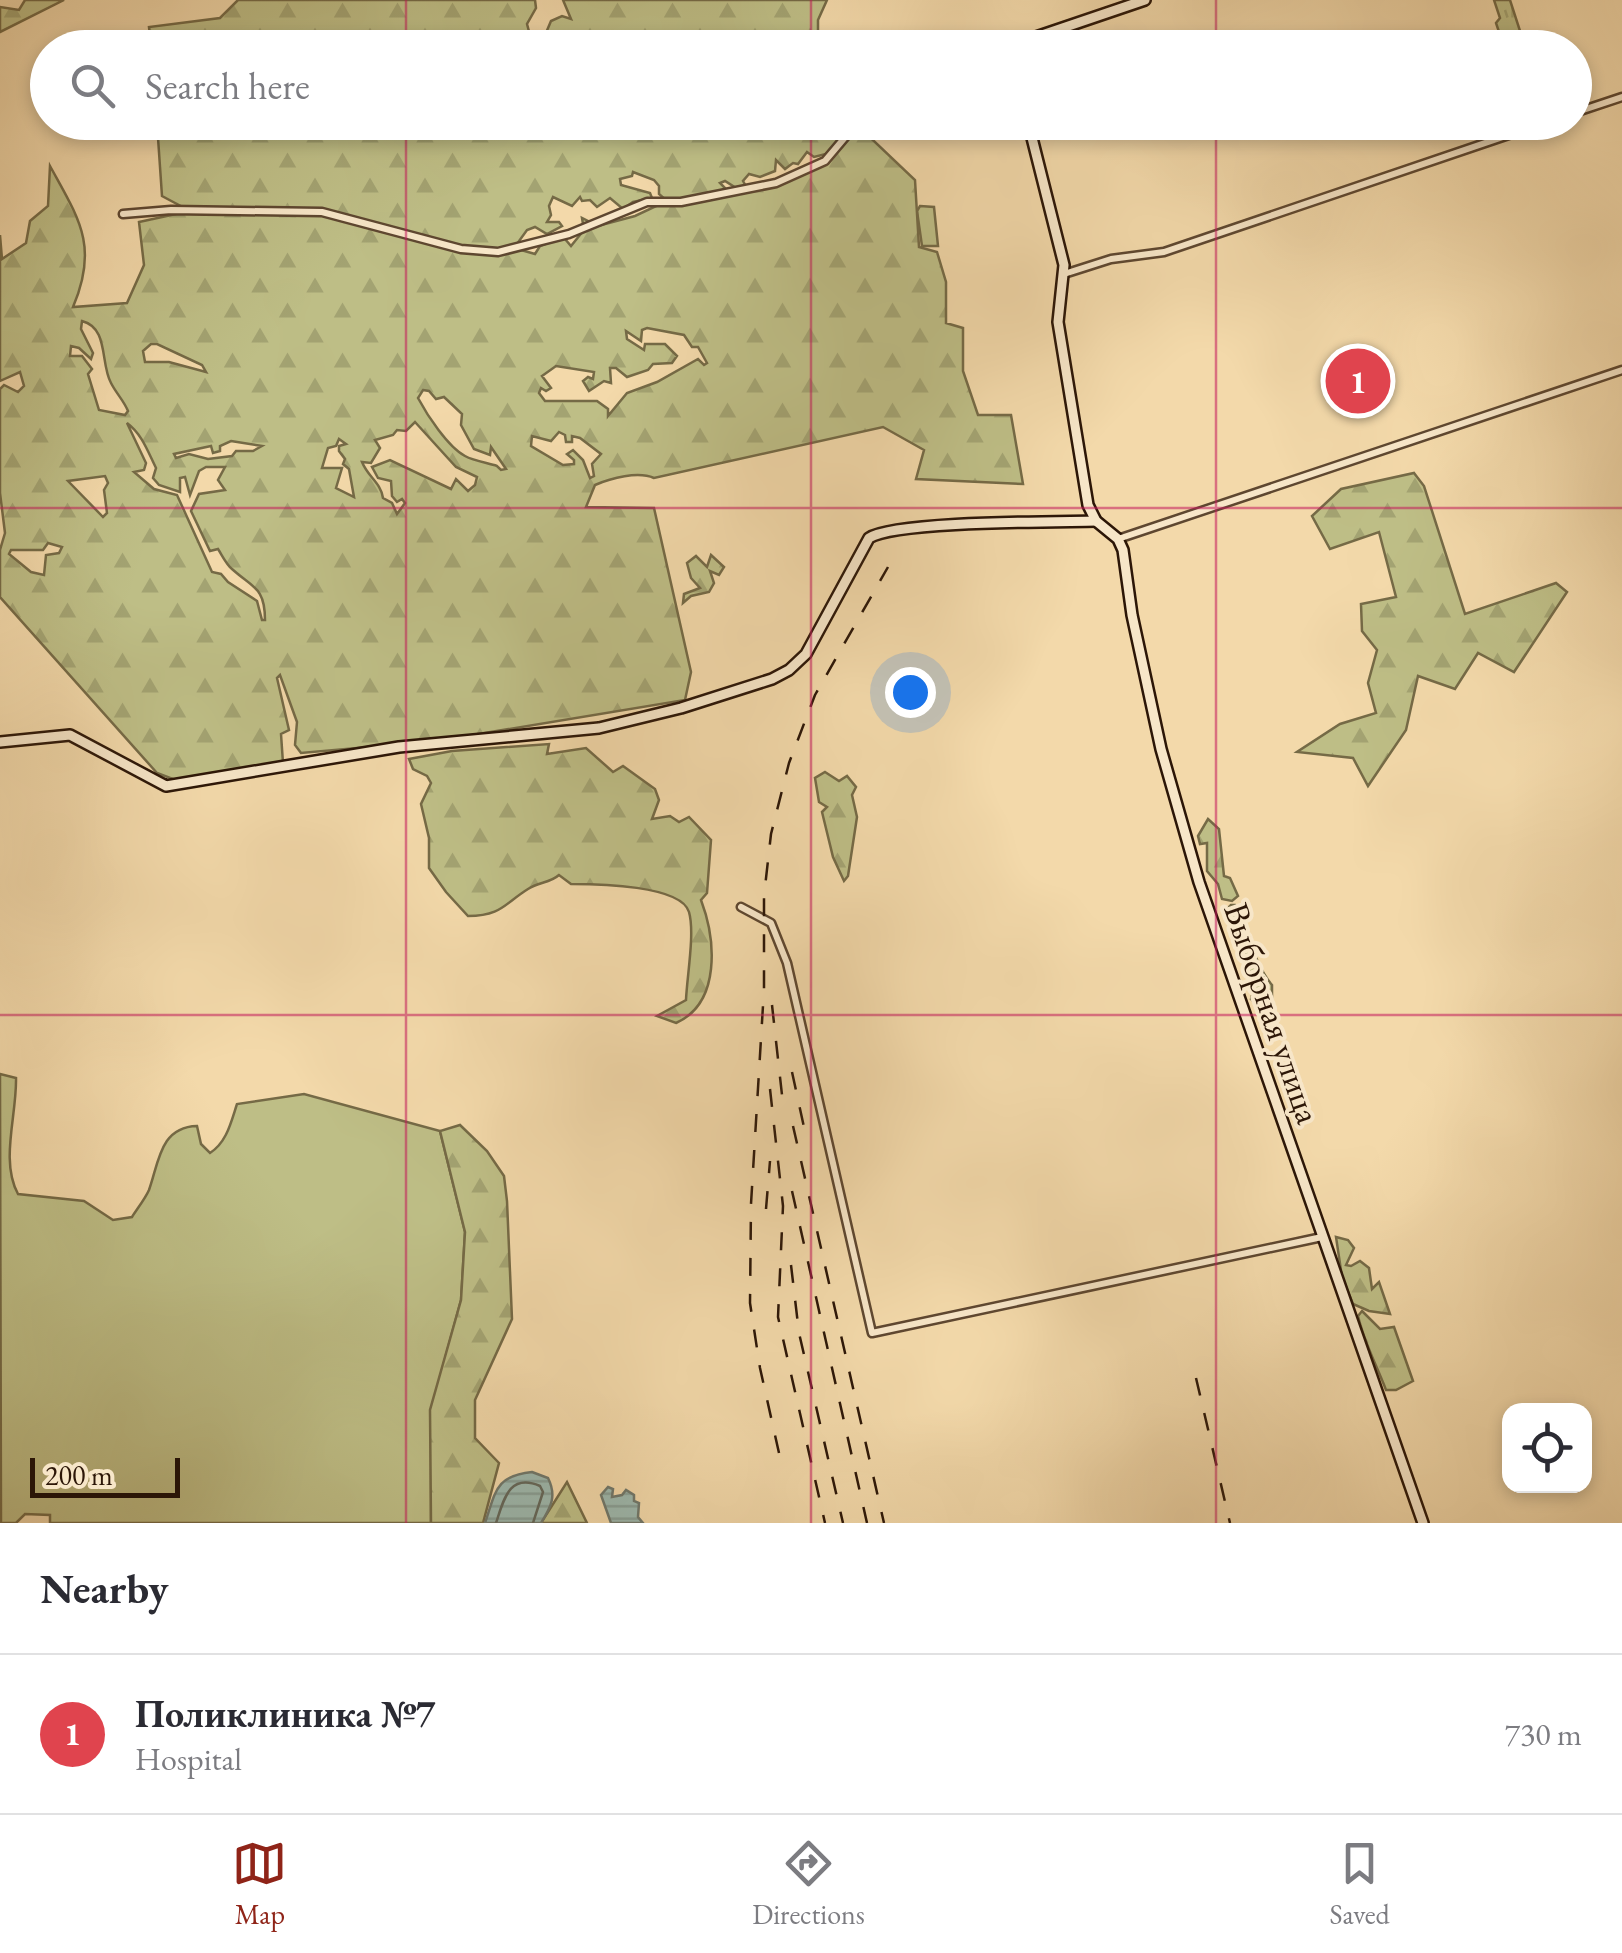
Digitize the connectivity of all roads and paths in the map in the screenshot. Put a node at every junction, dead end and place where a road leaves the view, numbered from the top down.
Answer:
1 (1145, 0) edge
2 (1057, 30) edge
3 (1622, 97) edge
4 (1592, 107) edge
5 (843, 140) edge
6 (1032, 140) edge
7 (1494, 140) edge
8 (123, 214) dead end
9 (1064, 274) junction
10 (1622, 370) edge
11 (1096, 521) junction
12 (1118, 539) junction
13 (0, 742) edge
14 (741, 907) dead end
15 (1322, 1237) junction
16 (1423, 1523) edge

1 - 2 main road
3 - 4 street
5 - 8 street
6 - 9 main road
7 - 9 street
9 - 11 main road
10 - 12 street
11 - 12 main road
11 - 13 main road
12 - 15 main road, Выборная улица
14 - 15 street
15 - 16 main road, Выборная улица

